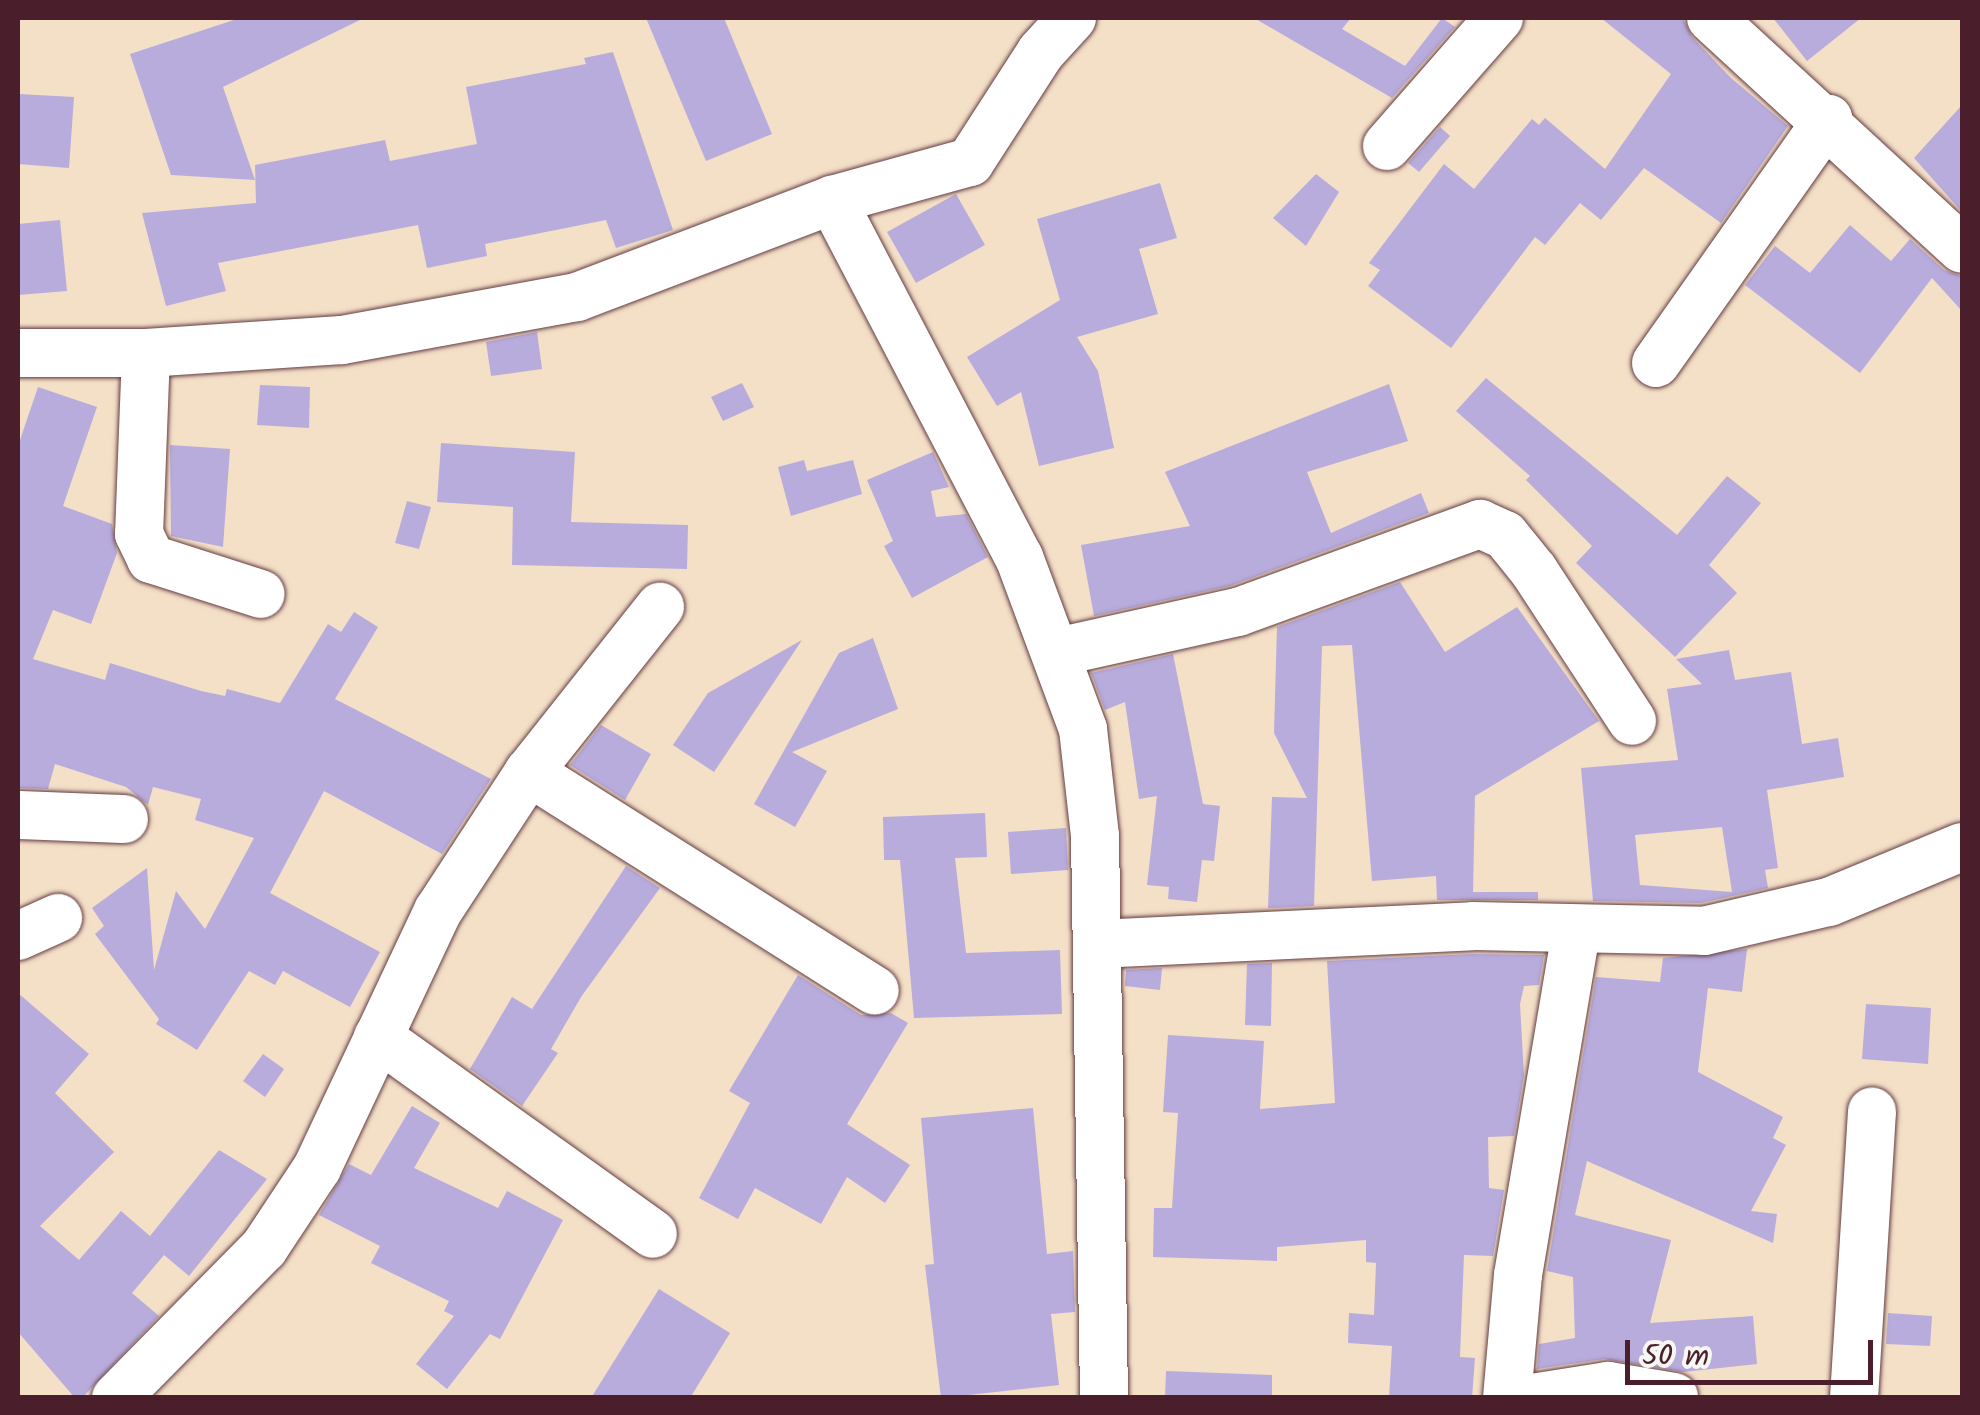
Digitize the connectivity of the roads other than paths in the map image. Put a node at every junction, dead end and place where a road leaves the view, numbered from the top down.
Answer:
1 (1072, 18) edge
2 (1499, 18) edge
3 (1711, 18) edge
4 (1828, 119) junction
5 (1386, 146) dead end
6 (832, 200) junction
7 (1962, 250) edge
8 (18, 353) edge
9 (146, 353) junction
10 (1656, 363) dead end
11 (261, 594) dead end
12 (660, 608) dead end
13 (1057, 652) junction
14 (1632, 721) dead end
15 (529, 772) junction
16 (18, 814) edge
17 (124, 819) dead end
18 (1962, 847) edge
19 (1576, 932) junction
20 (1097, 944) junction
21 (875, 991) dead end
22 (378, 1037) junction
23 (1872, 1112) dead end
24 (653, 1234) dead end
25 (1674, 1397) edge
26 (116, 1398) edge
27 (1104, 1398) edge
28 (1507, 1398) edge
29 (1532, 1398) edge
30 (1854, 1398) edge

1 - 6 street
2 - 5 street
3 - 4 street
4 - 7 street
4 - 10 street
6 - 9 street
6 - 13 street
8 - 9 street
9 - 11 street
12 - 15 street
13 - 14 street
13 - 20 street
15 - 21 street
15 - 22 street
16 - 17 street
18 - 19 street
19 - 20 street
19 - 28 street
20 - 27 street
22 - 24 street
22 - 26 street
23 - 30 street
25 - 29 street

